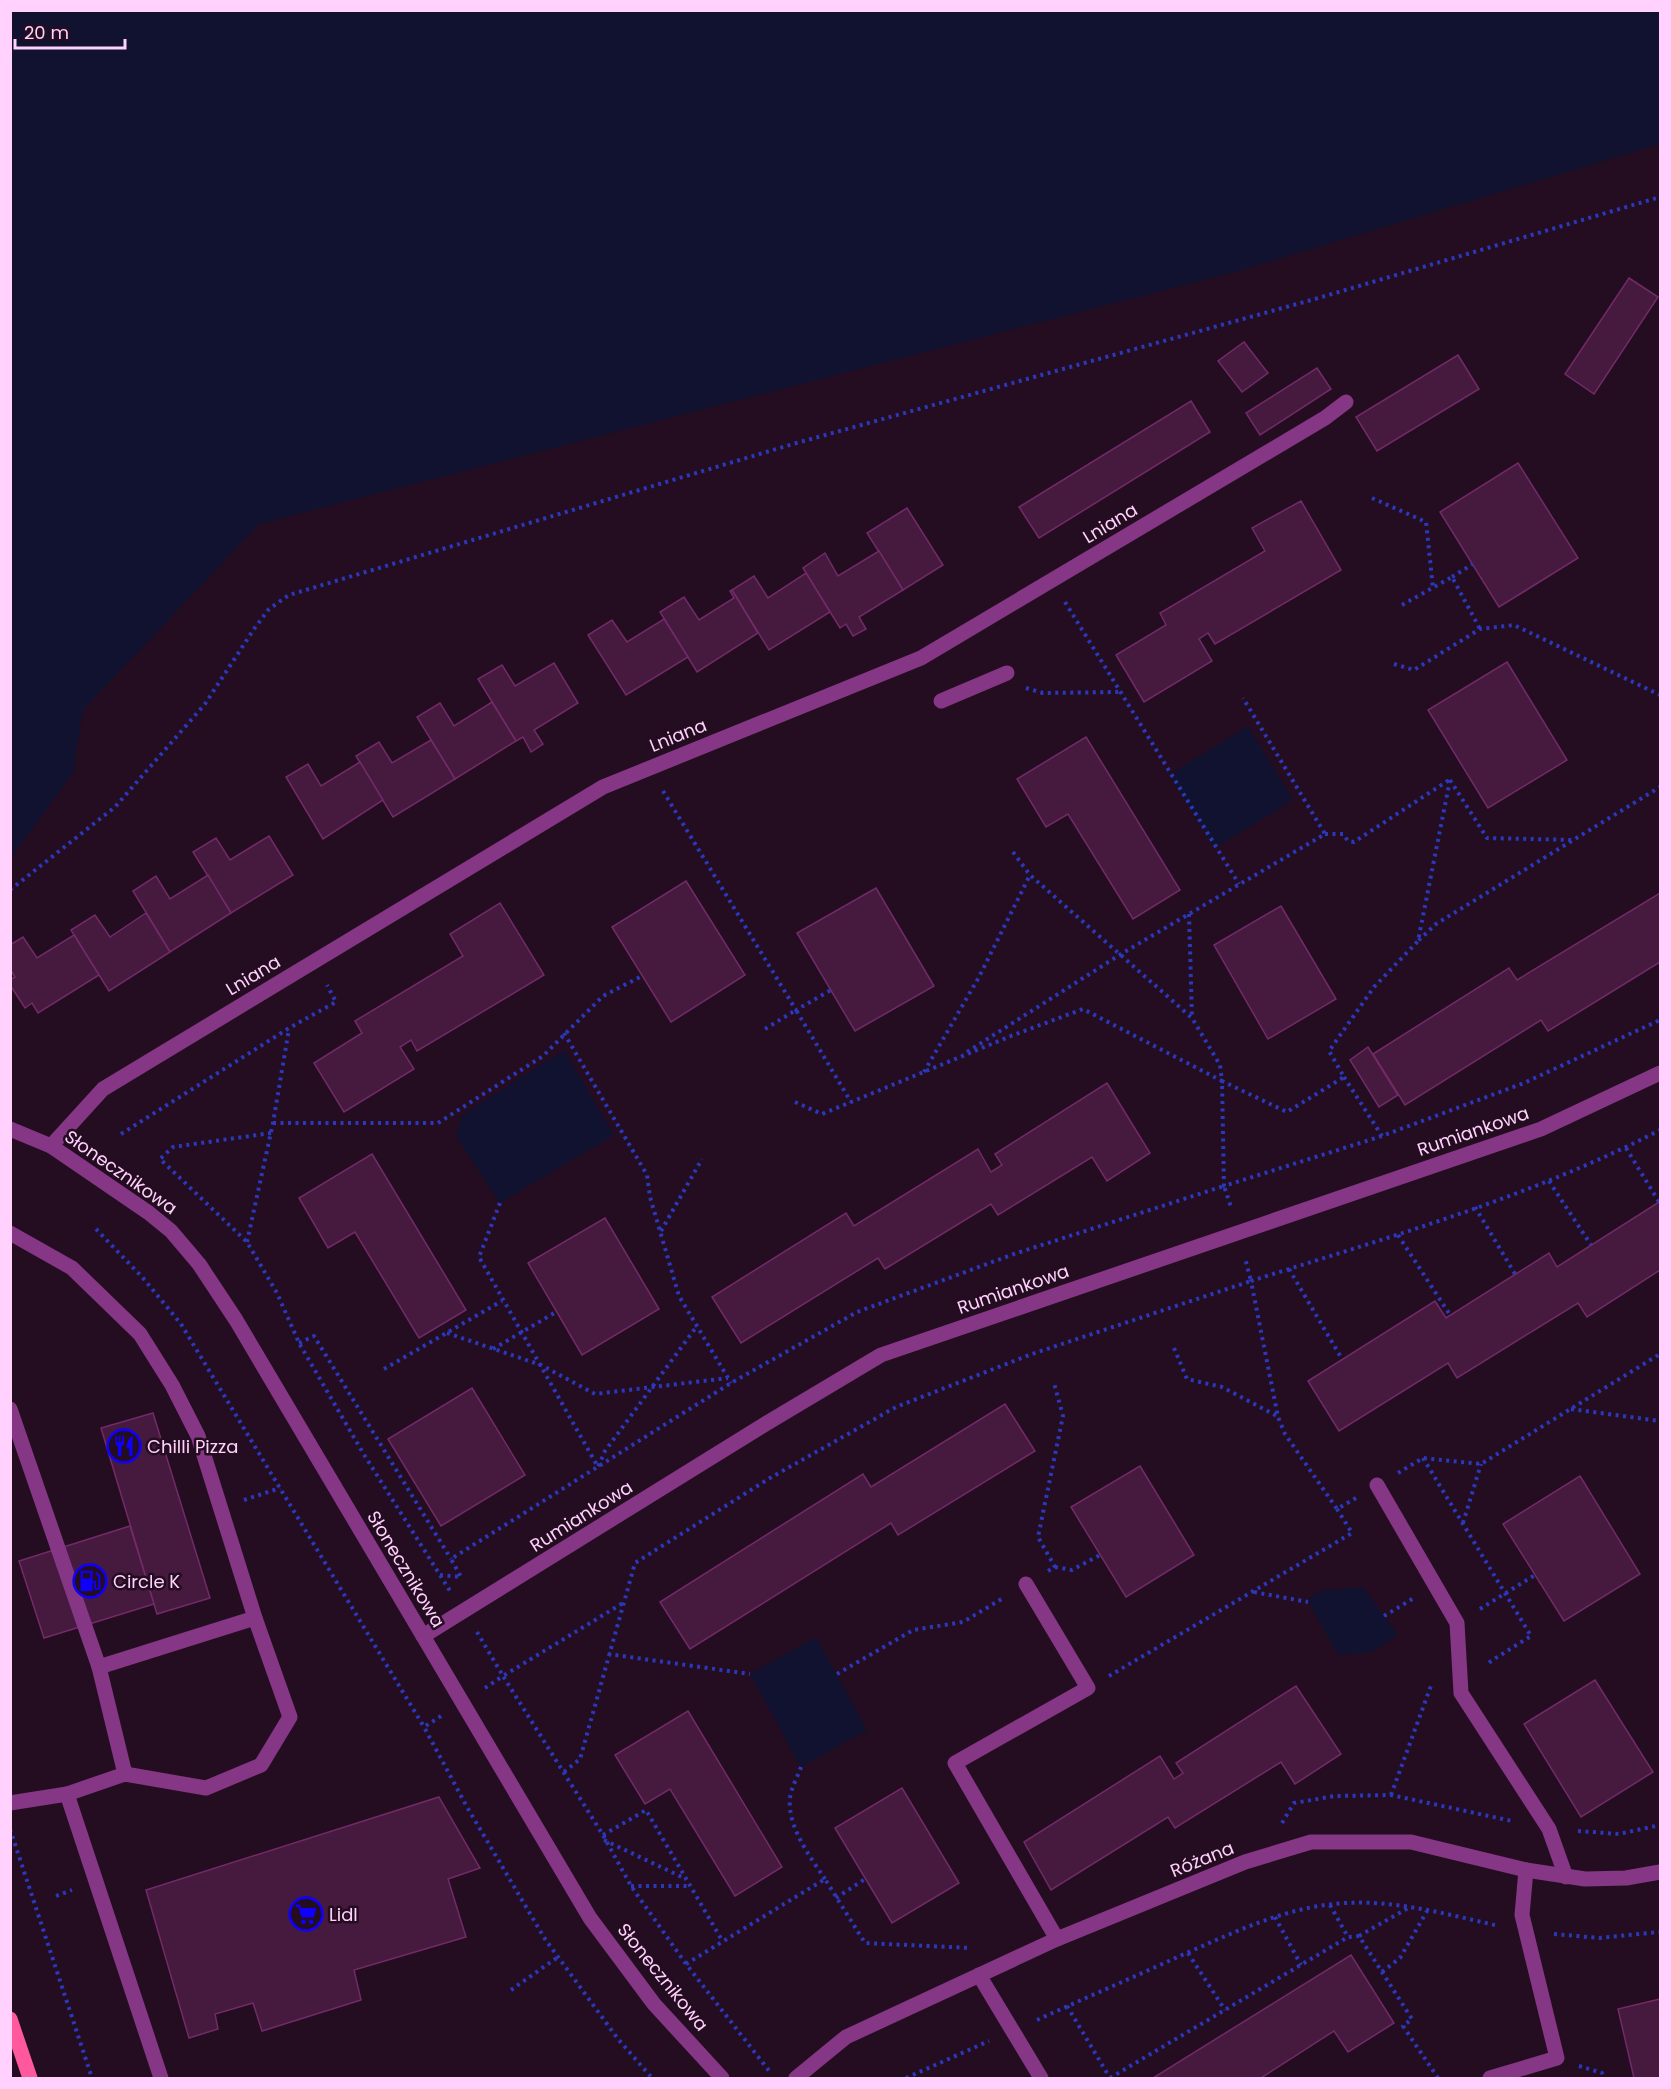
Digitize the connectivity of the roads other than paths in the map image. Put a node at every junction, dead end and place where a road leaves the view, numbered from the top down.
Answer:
1 (1346, 402) dead end
2 (1002, 675) road end
3 (941, 701) dead end
4 (1660, 1073) edge
5 (10, 1129) edge
6 (51, 1146) junction
7 (10, 1233) edge
8 (10, 1409) edge
9 (1377, 1485) road end
10 (1026, 1584) road end
11 (255, 1618) junction
12 (423, 1636) junction
13 (99, 1667) junction
14 (125, 1774) junction
15 (68, 1794) junction
16 (10, 1803) edge
17 (1526, 1870) junction
18 (1660, 1872) edge
19 (1566, 1877) junction
20 (1057, 1939) junction
21 (979, 1975) junction
22 (10, 2019) edge
23 (30, 2079) edge
24 (160, 2079) edge
25 (722, 2079) edge
26 (796, 2079) edge
27 (1041, 2079) edge
28 (1490, 2079) edge

1 - 6 street, Lniana
2 - 3 street
4 - 12 street, Rumiankowa
5 - 6 street, Słonecznikowa
6 - 12 street, Słonecznikowa
7 - 11 street
8 - 13 street
9 - 19 street
10 - 20 street
11 - 13 street
11 - 14 street
12 - 25 street, Słonecznikowa
13 - 14 street
14 - 15 street
15 - 16 street
15 - 24 street
17 - 19 street, Różana
17 - 20 street, Różana
17 - 28 street
18 - 19 street, Różana
20 - 21 street, Różana
21 - 26 street, Różana
21 - 27 street
22 - 23 main road

